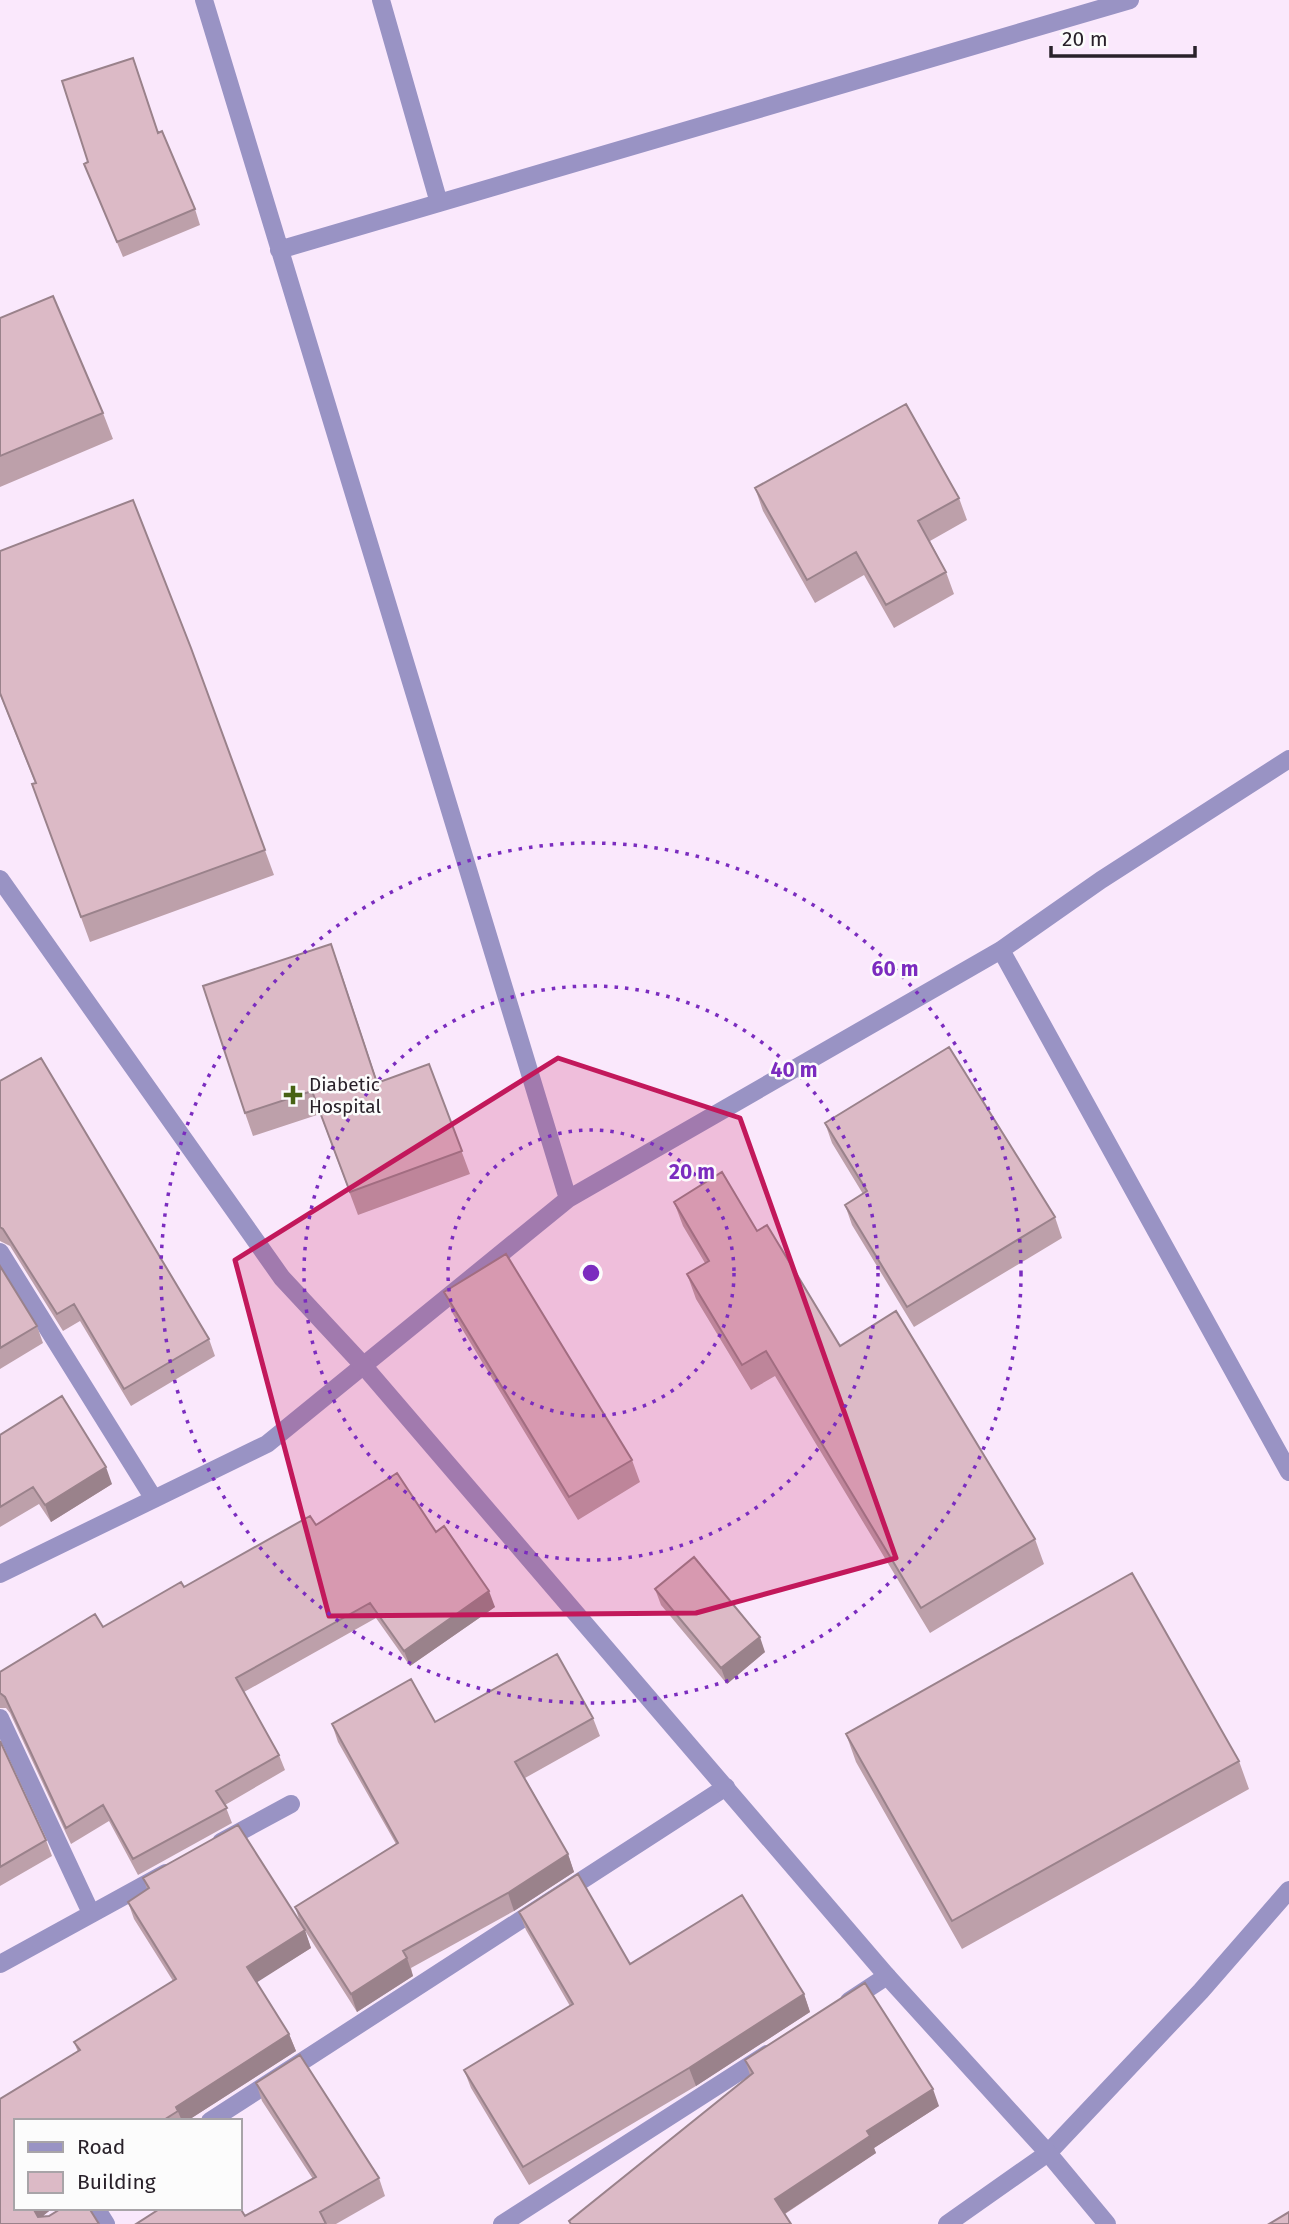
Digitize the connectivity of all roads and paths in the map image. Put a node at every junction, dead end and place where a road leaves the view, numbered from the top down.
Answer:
1 (204, 0) edge
2 (381, 0) edge
3 (1130, 0) edge
4 (439, 203) junction
5 (279, 250) junction
6 (1289, 759) edge
7 (0, 879) edge
8 (1002, 950) junction
9 (568, 1199) junction
10 (0, 1252) edge
11 (362, 1364) junction
12 (1289, 1472) edge
13 (154, 1499) junction
14 (0, 1573) edge
15 (0, 1718) edge
16 (726, 1787) junction
17 (291, 1804) dead end
18 (209, 1849) edge
19 (186, 1862) edge
20 (1289, 1890) edge
21 (92, 1913) junction
22 (0, 1964) edge
23 (887, 1976) junction
24 (829, 2014) edge
25 (782, 2044) edge
26 (213, 2119) edge
27 (1048, 2153) junction
28 (502, 2224) edge
29 (947, 2224) edge
30 (1107, 2224) edge

1 - 5 street
2 - 4 street
3 - 4 street
4 - 5 street
5 - 9 street
6 - 8 street
7 - 11 street
8 - 9 street
8 - 12 street
9 - 11 street
10 - 13 street
11 - 13 street
11 - 16 street
13 - 14 street
15 - 21 street
16 - 23 street
16 - 26 street
17 - 18 street
19 - 21 street
20 - 27 street
21 - 22 street
23 - 24 street
23 - 27 street
25 - 28 street
27 - 29 street
27 - 30 street

